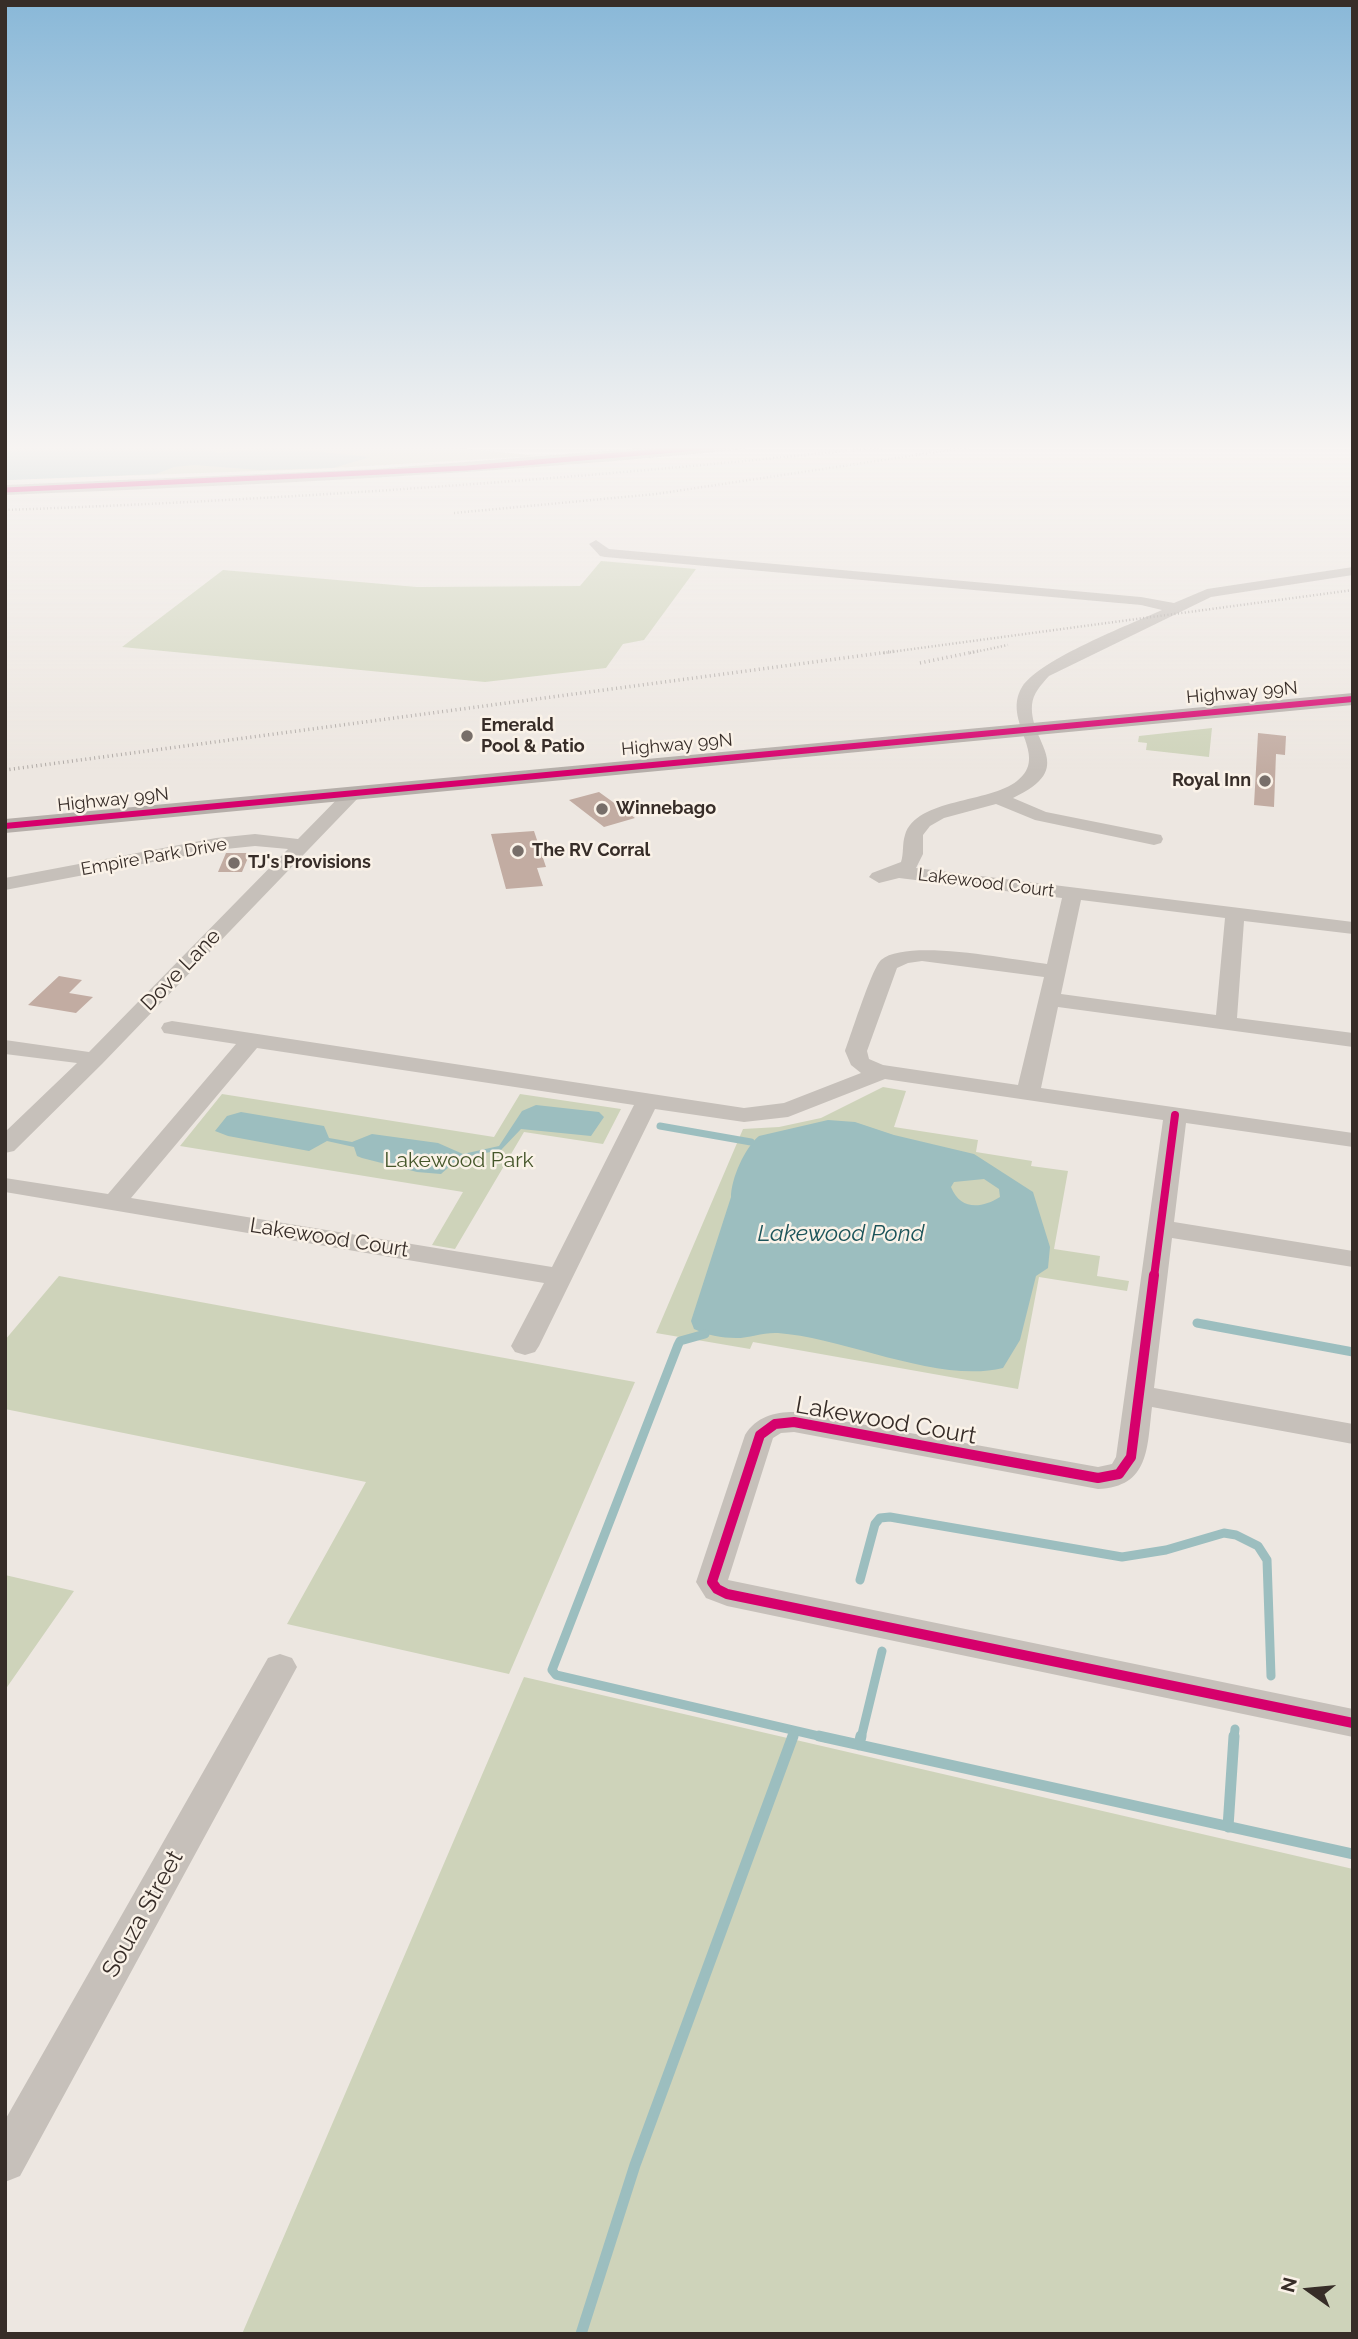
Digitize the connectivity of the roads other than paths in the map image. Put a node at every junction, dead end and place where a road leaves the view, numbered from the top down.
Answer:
1 (654, 553) edge
2 (1353, 571) edge
3 (1176, 608) junction
4 (1353, 699) edge
5 (1026, 728) junction
6 (354, 792) junction
7 (997, 798) junction
8 (5, 826) edge
9 (1154, 839) dead end
10 (303, 845) junction
11 (5, 884) edge
12 (1073, 894) junction
13 (1235, 913) junction
14 (1353, 928) edge
15 (1056, 972) junction
16 (1049, 999) junction
17 (1226, 1022) junction
18 (172, 1028) dead end
19 (1353, 1040) edge
20 (251, 1041) junction
21 (5, 1047) edge
22 (94, 1059) junction
23 (883, 1072) junction
24 (1028, 1093) junction
25 (647, 1102) junction
26 (1175, 1115) junction
27 (1353, 1140) edge
28 (5, 1146) edge
29 (5, 1185) edge
30 (114, 1203) junction
31 (1161, 1228) junction
32 (1353, 1259) edge
33 (559, 1277) junction
34 (525, 1346) dead end
35 (1140, 1395) junction
36 (1353, 1434) edge
37 (280, 1667) dead end
38 (1353, 1723) edge
39 (5, 2161) edge

1 - 3 street
2 - 3 street
3 - 5 street
4 - 5 main road, Highway 99N
5 - 6 main road, Highway 99N
5 - 7 street, Lakewood Court
6 - 8 main road, Highway 99N
6 - 10 street, Dove Lane
7 - 9 street
7 - 12 street, Lakewood Court
10 - 11 street, Empire Park Drive
10 - 22 street, Dove Lane
12 - 13 street, Lakewood Court
12 - 15 street, Lakewood Court
13 - 14 street, Lakewood Court
13 - 17 street
15 - 16 street, Lakewood Court
15 - 23 street
16 - 17 street
16 - 24 street, Lakewood Court
17 - 19 street
18 - 20 street
20 - 25 street
20 - 30 street
21 - 22 street
22 - 28 street, Dove Lane
23 - 24 street
23 - 25 street
24 - 26 street
25 - 33 street
26 - 27 street
26 - 31 street, Lakewood Court
29 - 30 street, Lakewood Court
30 - 33 street, Lakewood Court
31 - 32 street
31 - 35 street, Lakewood Court
33 - 34 street
35 - 36 street
35 - 38 street, Lakewood Court
37 - 39 street, Souza Street

